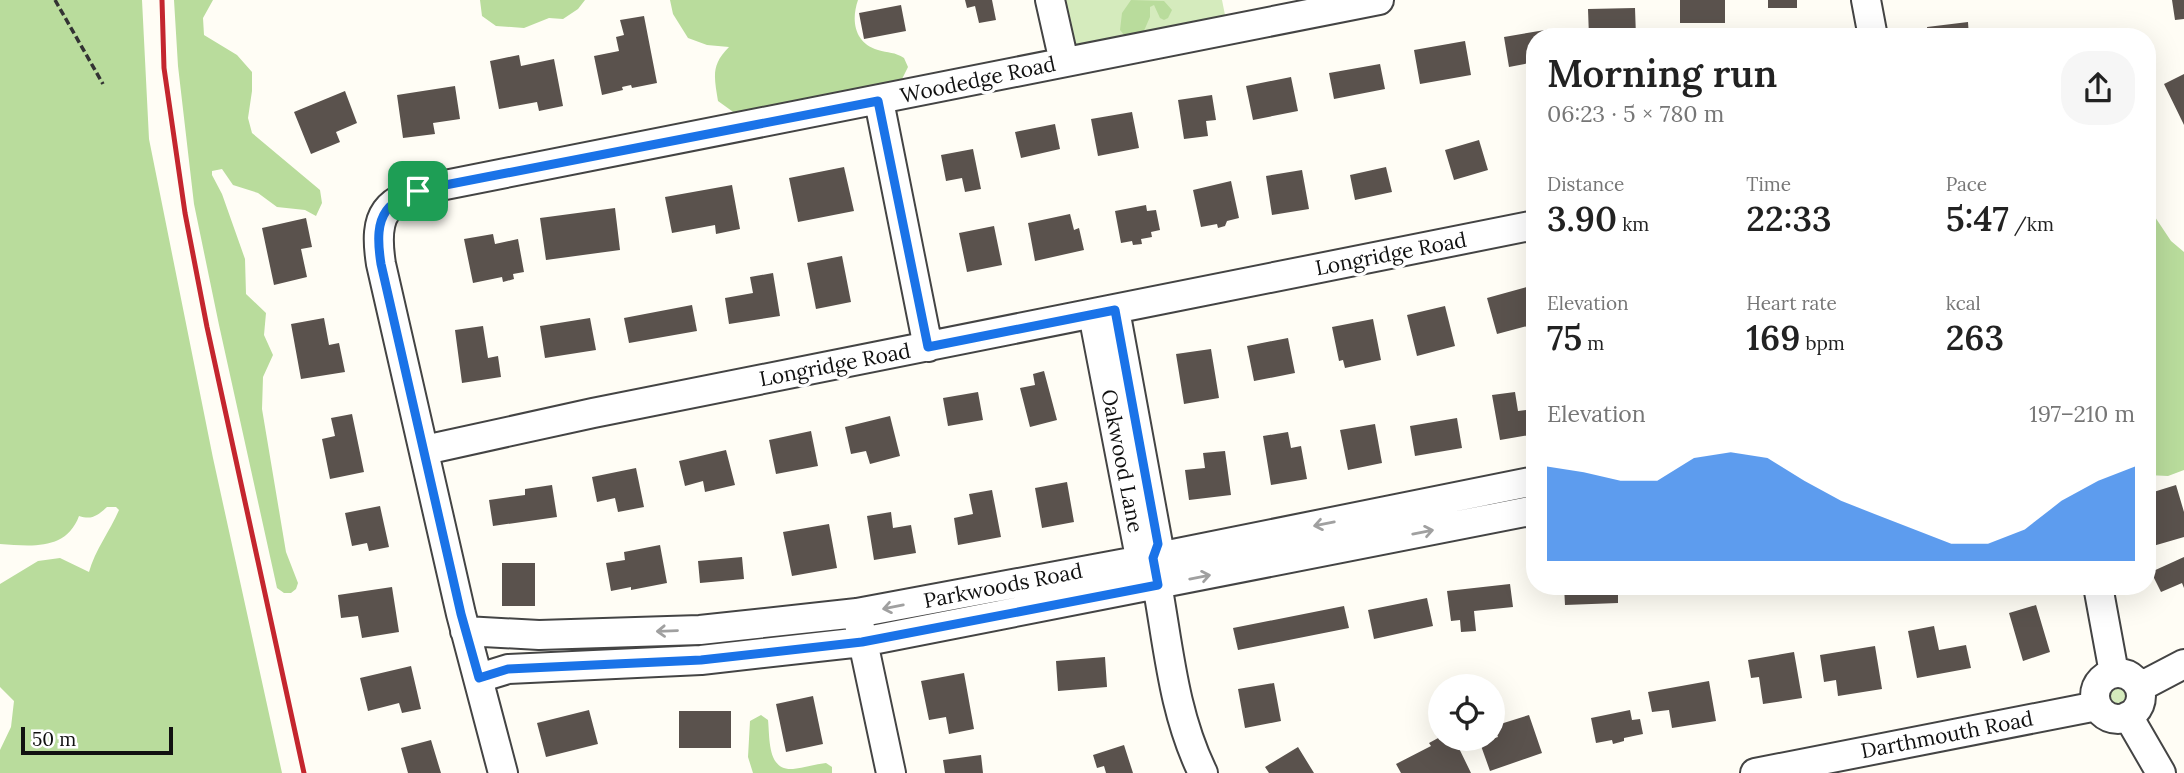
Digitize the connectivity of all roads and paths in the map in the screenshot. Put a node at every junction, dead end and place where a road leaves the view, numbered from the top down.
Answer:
1 (55, 0) edge
2 (1050, 0) edge
3 (1380, 0) edge
4 (1866, 0) edge
5 (1872, 28) edge
6 (1064, 62) junction
7 (103, 84) dead end
8 (878, 101) junction
9 (1526, 227) edge
10 (1104, 312) junction
11 (928, 347) junction
12 (425, 450) junction
13 (1526, 483) edge
14 (1457, 497) junction
15 (1526, 512) edge
16 (1462, 525) junction
17 (1155, 572) junction
18 (2100, 595) edge
19 (857, 613) junction
20 (465, 631) junction
21 (862, 642) junction
22 (2184, 664) edge
23 (2114, 673) junction
24 (479, 678) junction
25 (2140, 687) junction
26 (2097, 705) junction
27 (2128, 716) junction
28 (503, 773) edge
29 (891, 773) edge
30 (1203, 773) edge
31 (1755, 773) edge
32 (2161, 773) edge

1 - 7 path
2 - 6 street
3 - 6 street, Woodedge Road
4 - 5 street
6 - 8 street, Woodedge Road
8 - 11 street
8 - 12 street, Woodedge Road
9 - 10 street, Longridge Road
10 - 11 street, Longridge Road
10 - 17 street, Oakwood Lane
11 - 12 street, Longridge Road
12 - 20 street
13 - 14 street, Parkwoods Road
14 - 16 street
14 -> 17 street, Parkwoods Road
15 - 16 street, Parkwoods Road
17 -> 16 street, Parkwoods Road
17 -> 19 street, Parkwoods Road
17 - 21 street, Parkwoods Road
17 - 30 street
18 - 23 street
19 -> 20 street, Parkwoods Road
19 - 21 street
20 - 24 street
21 - 24 street, Parkwoods Road
21 - 29 street
22 - 25 street
23 - 25 street
23 - 26 street
24 - 28 street
25 - 27 street
26 - 27 street
26 - 31 street, Darthmouth Road
27 - 32 street

